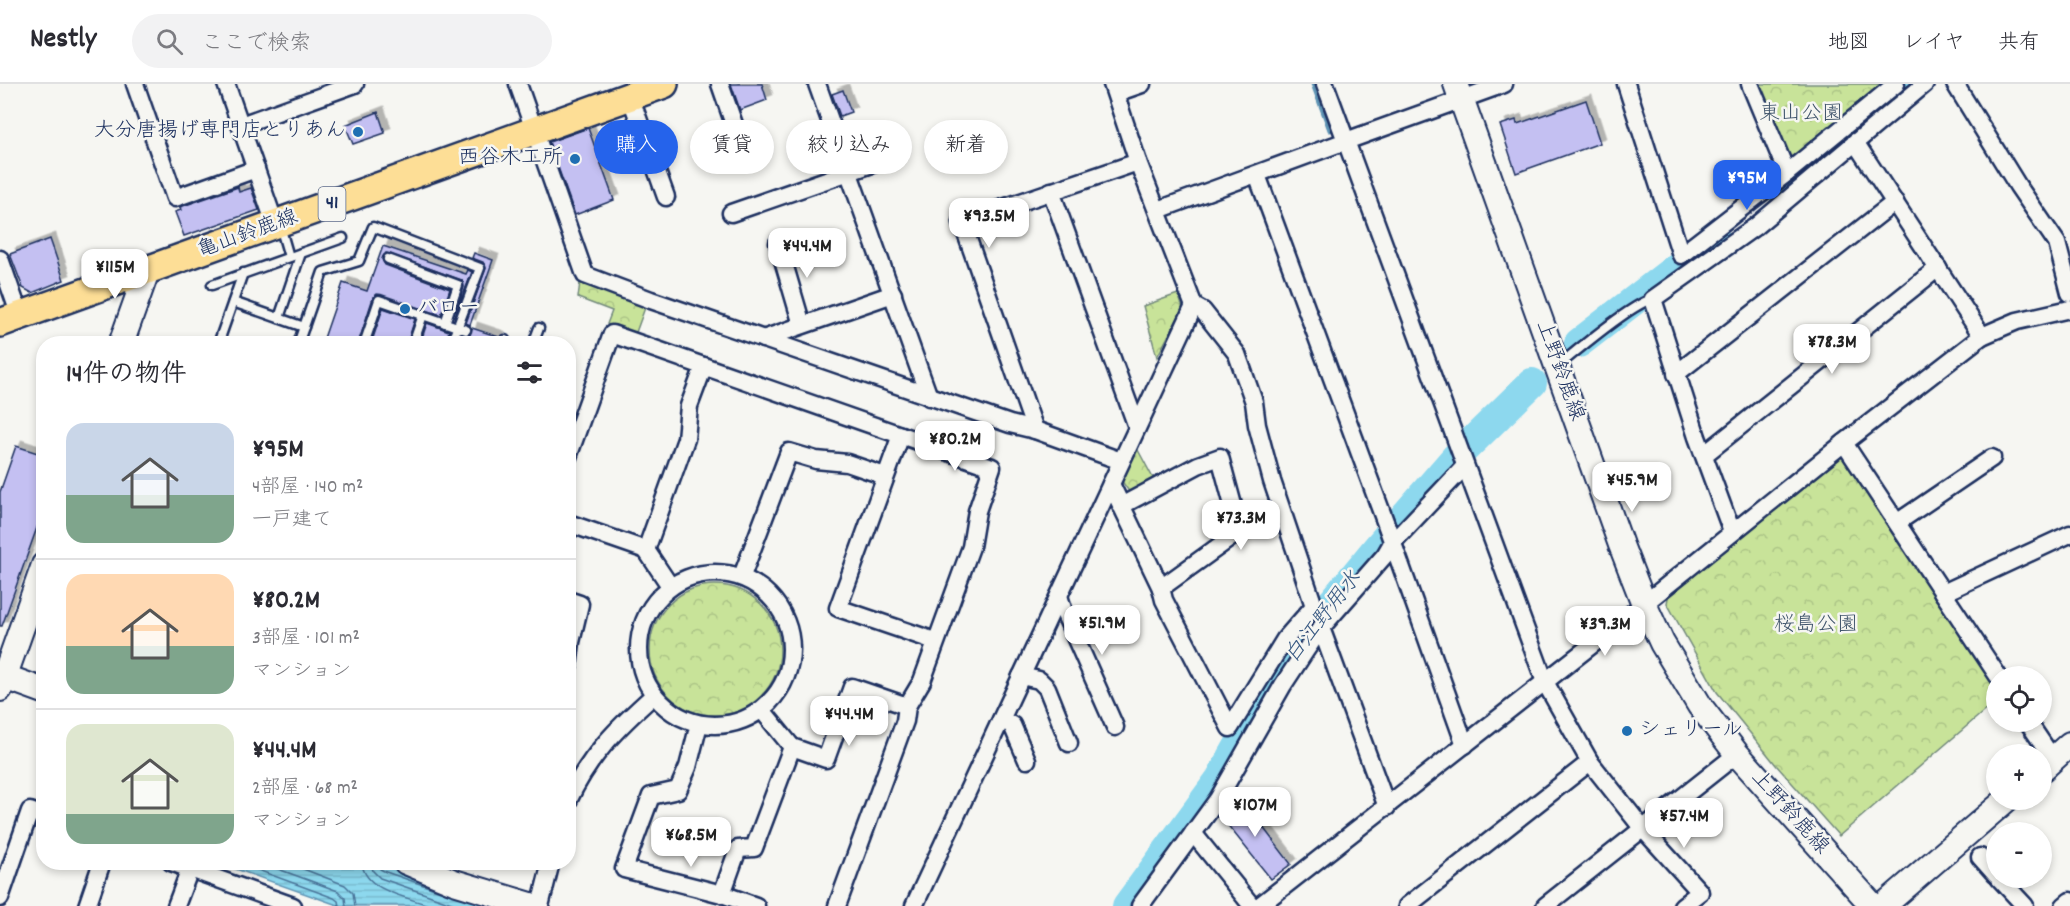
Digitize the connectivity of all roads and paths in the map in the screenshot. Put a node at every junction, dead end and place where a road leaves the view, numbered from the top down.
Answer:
1 (135, 84) edge
2 (226, 84) edge
3 (355, 84) edge
4 (518, 84) edge
5 (664, 84) edge
6 (720, 84) edge
7 (817, 84) edge
8 (1142, 84) edge
9 (1325, 84) edge
10 (1504, 84) edge
11 (1626, 84) edge
12 (1750, 84) edge
13 (1896, 84) edge
14 (1925, 84) edge
15 (1955, 84) edge
16 (1114, 89) edge
17 (1459, 92) edge
18 (630, 96) junction
19 (732, 120) edge
20 (830, 120) edge
21 (240, 124) junction
22 (534, 131) junction
23 (1346, 141) junction
24 (1855, 142) junction
25 (1138, 162) junction
26 (256, 169) junction
27 (1787, 173) junction
28 (843, 174) edge
29 (850, 174) edge
30 (1257, 175) junction
31 (1051, 191) junction
32 (666, 197) dead end
33 (1895, 202) junction
34 (1158, 210) junction
35 (731, 213) dead end
36 (277, 224) junction
37 (343, 238) dead end
38 (778, 243) dead end
39 (301, 253) junction
40 (289, 257) junction
41 (0, 259) edge
42 (388, 259) dead end
43 (1938, 268) junction
44 (147, 271) junction
45 (243, 273) junction
46 (212, 285) dead end
47 (2070, 293) edge
48 (892, 294) junction
49 (1653, 299) junction
50 (233, 302) junction
51 (1194, 306) junction
52 (2070, 309) edge
53 (423, 315) junction
54 (279, 318) junction
55 (10, 319) edge
56 (444, 323) junction
57 (802, 326) junction
58 (304, 327) junction
59 (539, 328) dead end
60 (462, 329) junction
61 (124, 336) edge
62 (222, 336) edge
63 (301, 336) edge
64 (367, 336) edge
65 (416, 336) edge
66 (457, 336) edge
67 (536, 336) edge
68 (1982, 336) junction
69 (763, 339) junction
70 (704, 366) junction
71 (1557, 367) junction
72 (1676, 374) junction
73 (929, 397) junction
74 (1137, 427) junction
75 (1035, 430) junction
76 (576, 434) edge
77 (901, 435) junction
78 (1844, 443) junction
79 (1704, 455) junction
80 (1462, 458) junction
81 (1992, 458) dead end
82 (1121, 461) junction
83 (885, 476) junction
84 (1111, 484) junction
85 (1121, 506) junction
86 (1898, 522) junction
87 (576, 526) edge
88 (1732, 532) junction
89 (2070, 534) edge
90 (1392, 543) junction
91 (646, 550) junction
92 (742, 576) junction
93 (670, 586) junction
94 (36, 588) edge
95 (1161, 588) junction
96 (1944, 593) junction
97 (1059, 596) junction
98 (576, 603) edge
99 (1644, 604) junction
100 (576, 621) edge
101 (1322, 628) junction
102 (936, 640) junction
103 (1991, 666) edge
104 (1021, 676) junction
105 (2, 680) edge
106 (1545, 682) junction
107 (36, 689) edge
108 (654, 695) junction
109 (907, 706) junction
110 (762, 710) junction
111 (1001, 720) junction
112 (699, 724) junction
113 (1115, 727) dead end
114 (2036, 732) edge
115 (1069, 743) dead end
116 (1465, 745) junction
117 (792, 747) junction
118 (1737, 754) junction
119 (2055, 757) edge
120 (1028, 760) dead end
121 (1590, 762) junction
122 (576, 785) edge
123 (1387, 807) junction
124 (1994, 810) edge
125 (36, 813) edge
126 (1643, 829) junction
127 (1193, 832) junction
128 (1980, 857) dead end
129 (1986, 863) edge
130 (99, 870) edge
131 (189, 870) edge
132 (191, 870) edge
133 (428, 870) edge
134 (549, 870) edge
135 (2, 887) edge
136 (2009, 888) edge
137 (722, 894) junction
138 (2070, 901) edge
139 (267, 902) edge
140 (87, 906) edge
141 (176, 906) edge
142 (293, 906) edge
143 (534, 906) edge
144 (540, 906) edge
145 (756, 906) edge
146 (837, 906) edge
147 (914, 906) edge
148 (1140, 906) edge
149 (1252, 906) edge
150 (1259, 906) edge
151 (1407, 906) edge
152 (1545, 906) edge
153 (1682, 906) edge
154 (1873, 906) edge
155 (1883, 906) edge
156 (2025, 906) edge
157 (2064, 906) edge

1 - 26 street
2 - 21 street
3 - 21 street
4 - 22 street
5 - 18 main road, 亀山鈴鹿線 / 41
6 - 19 street
7 - 20 street
8 - 16 street
9 - 23 street
10 - 17 street
11 - 27 street
12 - 27 street
13 - 27 street
14 - 24 street
15 - 47 street
16 - 25 street
17 - 23 street
17 - 71 main road, 上野鈴鹿線
18 - 22 main road, 亀山鈴鹿線 / 41
18 - 32 street
21 - 26 street
22 - 36 main road, 亀山鈴鹿線 / 41
22 - 69 street
23 - 30 street
23 - 80 street
24 - 33 street
24 - 49 street
25 - 31 street
25 - 34 street
26 - 36 street
28 - 35 street
29 - 48 street
30 - 34 street
30 - 90 street
31 - 74 street
31 - 75 street
33 - 43 street
33 - 72 street
34 - 51 street
36 - 40 lane
36 - 44 main road, 亀山鈴鹿線 / 41
37 - 39 lane
38 - 57 street
39 - 40 lane
39 - 54 lane
40 - 45 lane
41 - 55 street
42 - 56 lane
43 - 68 street
43 - 79 street
44 - 55 main road, 亀山鈴鹿線 / 41
44 - 61 main road
45 - 46 lane
45 - 50 lane
48 - 57 street
48 - 73 street
49 - 71 lane
49 - 72 street
50 - 54 lane
50 - 62 lane
51 - 74 street
51 - 95 street
52 - 68 street
53 - 56 lane
53 - 64 lane
53 - 65 lane
54 - 58 lane
56 - 60 lane
57 - 69 street
58 - 60 lane
58 - 63 lane
59 - 67 lane
60 - 66 lane
68 - 78 street
69 - 73 street
70 - 76 street
70 - 77 street
70 - 91 street
71 - 99 main road, 上野鈴鹿線
72 - 79 street
73 - 75 street
74 - 82 street
75 - 82 street
77 - 83 street
77 - 102 street
78 - 86 street
78 - 88 street
79 - 88 street
80 - 90 street
80 - 106 street
81 - 86 street
82 - 84 street
83 - 92 street
83 - 102 street
84 - 85 street
84 - 97 street
85 - 95 street
85 - 95 street
86 - 96 street
87 - 91 street
88 - 99 street
89 - 96 street
90 - 101 street
90 - 116 street
91 - 93 street
92 - 93 street
92 - 110 street
93 - 108 street
94 - 105 main road
96 - 103 street
97 - 104 street
97 - 113 street
98 - 100 street
99 - 106 street
99 - 118 main road, 上野鈴鹿線
101 - 123 street
101 - 127 street
102 - 109 street
104 - 111 street
104 - 115 street
105 - 107 main road
106 - 116 street
106 - 121 street
108 - 112 street
108 - 122 street
109 - 117 street
109 - 146 street
110 - 112 street
110 - 117 street
111 - 120 street
111 - 147 street
112 - 137 street
114 - 119 street
116 - 123 street
117 - 137 street
118 - 126 street
118 - 154 main road, 上野鈴鹿線
121 - 126 street
121 - 151 street
123 - 150 street
124 - 155 main road
125 - 135 street
126 - 152 street
126 - 153 street
127 - 148 street
127 - 149 street
128 - 129 street
130 - 140 street
131 - 141 street
132 - 139 street
133 - 143 main road
134 - 144 street
136 - 156 street
137 - 145 street
138 - 157 street
139 - 142 street

